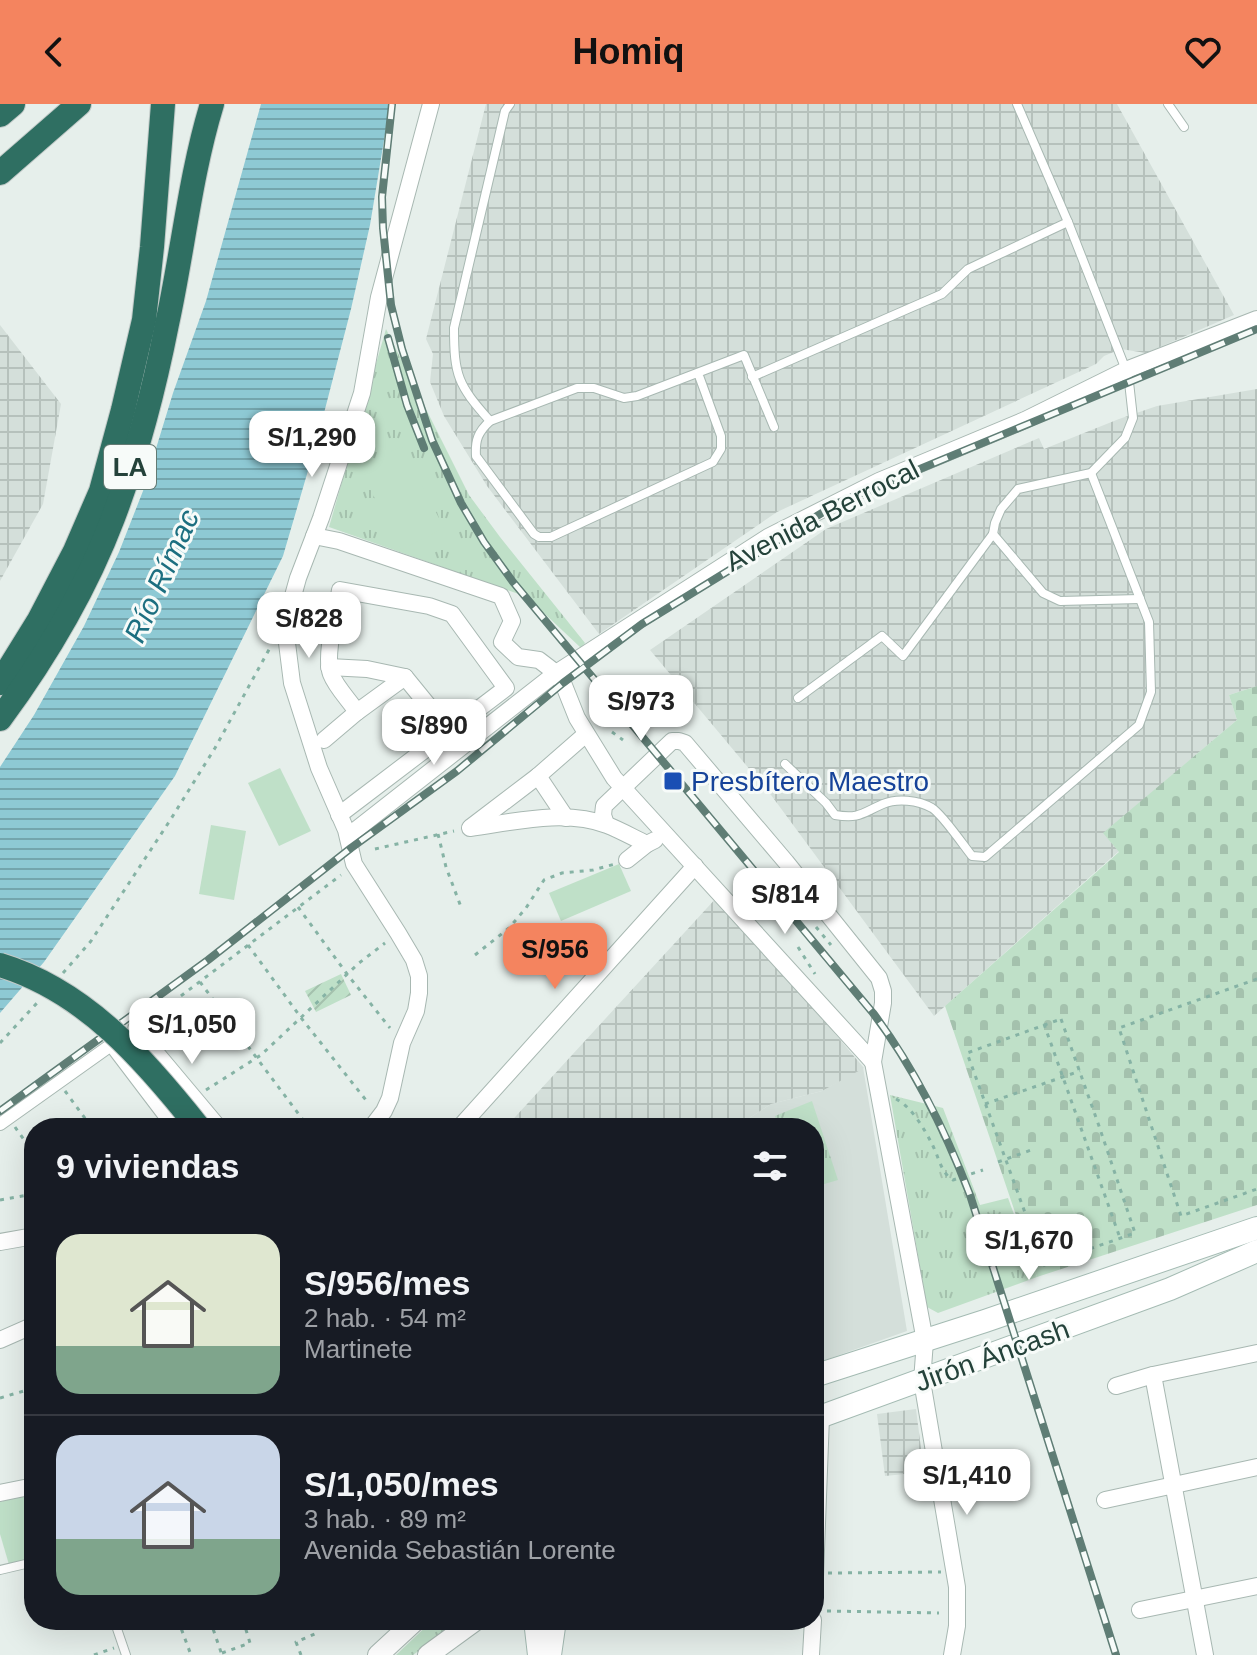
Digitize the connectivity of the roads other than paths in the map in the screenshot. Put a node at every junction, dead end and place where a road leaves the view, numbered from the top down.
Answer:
1 (13, 104) edge
2 (79, 104) edge
3 (163, 104) edge
4 (212, 104) edge
5 (431, 104) edge
6 (510, 104) edge
7 (1017, 104) edge
8 (1168, 104) edge
9 (0, 115) edge
10 (1184, 127) dead end
11 (0, 173) edge
12 (1068, 222) junction
13 (1257, 319) edge
14 (1126, 370) junction
15 (698, 373) junction
16 (752, 377) junction
17 (490, 421) junction
18 (774, 427) dead end
19 (1091, 473) junction
20 (993, 534) junction
21 (314, 536) junction
22 (1140, 599) junction
23 (329, 667) junction
24 (556, 673) junction
25 (405, 677) junction
26 (0, 683) edge
27 (798, 698) dead end
28 (357, 712) junction
29 (0, 719) edge
30 (449, 731) junction
31 (586, 734) junction
32 (324, 740) dead end
33 (785, 764) dead end
34 (538, 776) junction
35 (622, 787) junction
36 (339, 815) junction
37 (566, 818) junction
38 (606, 824) junction
39 (668, 836) junction
40 (647, 844) junction
41 (351, 850) junction
42 (627, 860) road end
43 (695, 866) junction
44 (0, 965) edge
45 (136, 1029) joint
46 (112, 1044) junction
47 (873, 1062) junction
48 (168, 1118) edge
49 (191, 1118) edge
50 (210, 1118) edge
51 (378, 1118) edge
52 (468, 1118) edge
53 (4, 1121) edge
54 (1257, 1228) edge
55 (24, 1238) edge
56 (0, 1242) edge
57 (1257, 1251) edge
58 (1057, 1297) junction
59 (1064, 1328) junction
60 (24, 1329) edge
61 (0, 1340) edge
62 (925, 1341) junction
63 (1257, 1353) edge
64 (824, 1373) edge
65 (1153, 1375) junction
66 (922, 1381) junction
67 (1116, 1386) dead end
68 (824, 1416) edge
69 (1257, 1467) edge
70 (1174, 1486) junction
71 (24, 1488) edge
72 (0, 1493) edge
73 (1105, 1500) dead end
74 (24, 1564) edge
75 (0, 1570) edge
76 (1257, 1586) edge
77 (1195, 1598) junction
78 (1140, 1610) dead end
79 (117, 1630) edge
80 (405, 1630) edge
81 (462, 1630) edge
82 (536, 1630) edge
83 (554, 1630) edge
84 (812, 1630) edge
85 (124, 1650) edge
86 (378, 1655) edge
87 (428, 1655) edge
88 (539, 1655) edge
89 (550, 1655) edge
90 (811, 1655) edge
91 (952, 1655) edge
92 (1205, 1655) edge

1 - 9 highway
2 - 11 highway
3 - 26 highway, LA
4 - 29 highway, LA
5 - 21 street
6 - 17 lane
7 - 12 lane
8 - 10 lane
12 - 14 lane
12 - 16 lane
13 - 14 street, Avenida Berrocal
14 - 19 lane
14 - 24 street, Avenida Berrocal
15 - 16 lane
15 - 17 lane
15 - 17 lane
16 - 18 lane
19 - 20 lane
19 - 22 lane
20 - 22 lane
20 - 27 lane
21 - 24 street
21 - 36 street
22 - 33 lane
23 - 25 street
23 - 28 street
23 - 30 street
24 - 31 street
24 - 41 street, Avenida Berrocal
25 - 28 street
25 - 30 street
28 - 32 street
30 - 36 street
31 - 34 street
31 - 35 street
34 - 37 street
34 - 37 street
35 - 38 street
35 - 39 street
35 - 47 street
36 - 41 street
37 - 38 street
38 - 40 street
39 - 40 street
39 - 43 street
40 - 42 street
41 - 51 street
43 - 47 street
43 - 52 street
44 - 49 highway, bridge
45 - 46 street
45 - 50 street
46 - 48 street
46 - 53 street
47 - 62 street
54 - 58 main road, Jirón Áncash
55 - 56 street
57 - 59 main road, Jirón Áncash
58 - 59 main road
58 - 62 main road, Jirón Áncash
59 - 66 main road, Jirón Áncash
60 - 61 street
62 - 64 main road, Jirón Áncash
62 - 66 street
63 - 65 street
65 - 67 street
65 - 70 street
66 - 68 main road, Jirón Áncash
66 - 91 street
69 - 70 street
70 - 73 street
70 - 77 street
71 - 72 street
74 - 75 lane
76 - 77 street
77 - 78 street
77 - 92 street
79 - 85 lane
80 - 86 street
81 - 87 street
82 - 88 main road
83 - 89 main road
84 - 90 street

